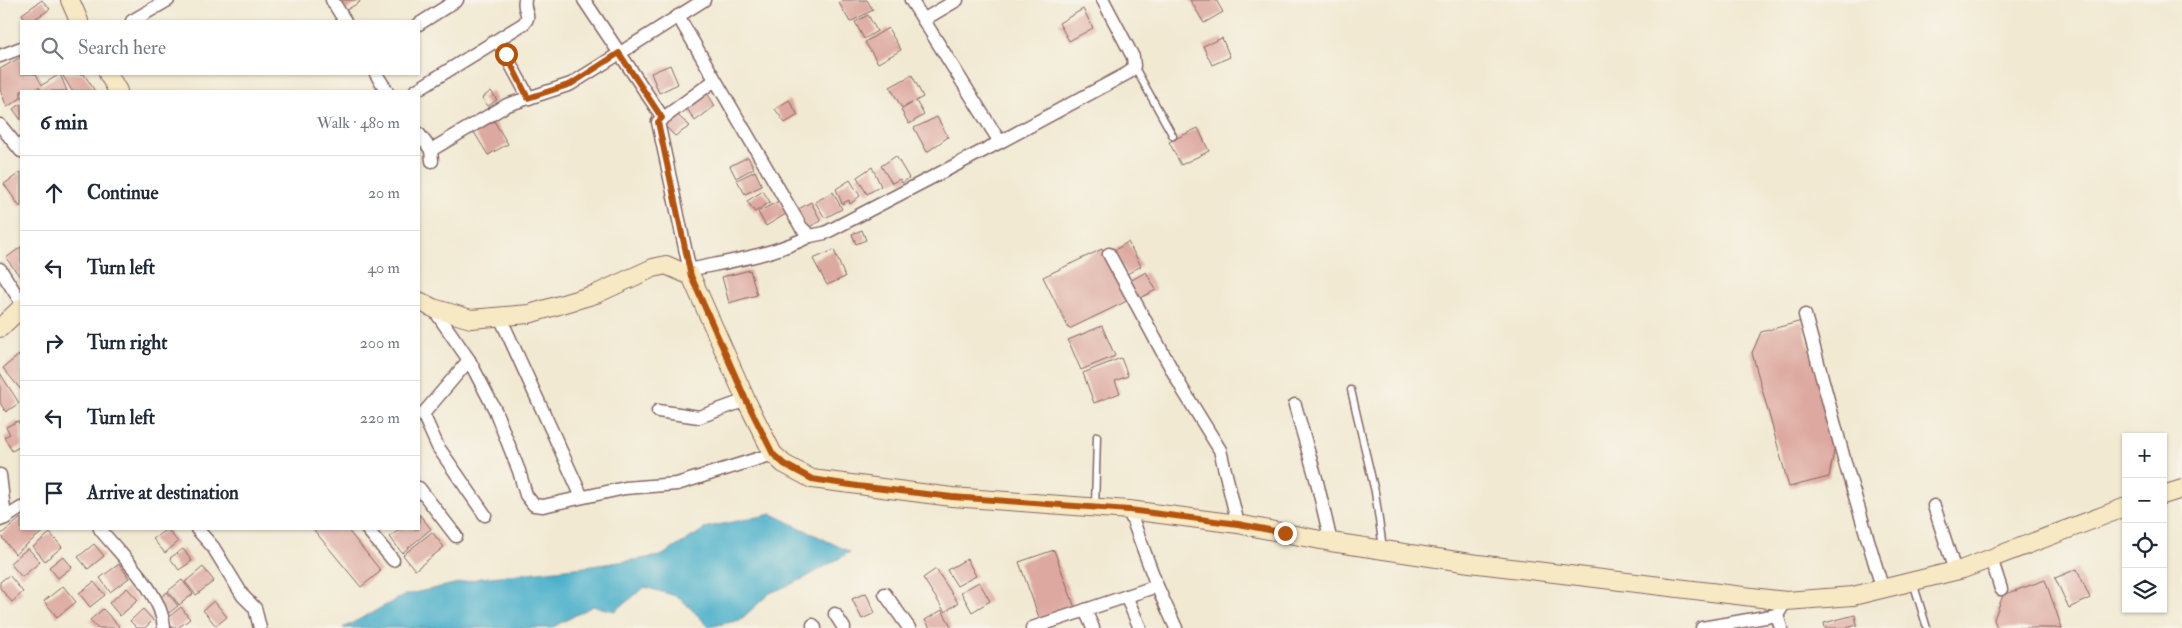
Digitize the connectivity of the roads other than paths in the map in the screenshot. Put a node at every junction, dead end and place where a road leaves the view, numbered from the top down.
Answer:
1 (70, 0) edge
2 (168, 0) edge
3 (332, 0) edge
4 (457, 0) edge
5 (525, 0) edge
6 (584, 0) edge
7 (704, 0) edge
8 (911, 0) edge
9 (957, 0) edge
10 (1103, 0) edge
11 (678, 16) junction
12 (79, 20) edge
13 (134, 20) edge
14 (344, 20) edge
15 (923, 20) junction
16 (420, 23) edge
17 (498, 41) junction
18 (20, 48) edge
19 (619, 53) junction
20 (0, 56) edge
21 (1134, 66) junction
22 (109, 75) edge
23 (377, 75) edge
24 (715, 80) junction
25 (117, 90) edge
26 (386, 90) edge
27 (417, 90) edge
28 (528, 98) junction
29 (662, 118) junction
30 (0, 125) edge
31 (420, 136) edge
32 (1173, 136) dead end
33 (1000, 142) junction
34 (20, 150) edge
35 (810, 236) junction
36 (1109, 254) dead end
37 (0, 269) edge
38 (690, 273) junction
39 (20, 300) edge
40 (426, 304) edge
41 (20, 309) edge
42 (1805, 315) dead end
43 (500, 317) junction
44 (0, 328) edge
45 (469, 360) junction
46 (1352, 390) dead end
47 (746, 400) junction
48 (1295, 405) dead end
49 (658, 412) dead end
50 (423, 425) edge
51 (1098, 436) dead end
52 (773, 454) junction
53 (0, 475) edge
54 (420, 489) edge
55 (2182, 489) edge
56 (2167, 493) edge
57 (582, 497) junction
58 (1934, 506) dead end
59 (1095, 507) junction
60 (20, 509) edge
61 (2122, 509) edge
62 (1129, 510) junction
63 (485, 515) dead end
64 (2, 519) edge
65 (1238, 524) junction
66 (101, 530) edge
67 (198, 530) edge
68 (368, 530) edge
69 (456, 536) dead end
70 (1331, 542) junction
71 (1383, 550) junction
72 (1991, 558) junction
73 (393, 560) dead end
74 (1955, 570) junction
75 (1912, 580) junction
76 (1157, 586) junction
77 (1882, 587) junction
78 (2001, 589) dead end
79 (885, 594) dead end
80 (1126, 596) junction
81 (1781, 608) junction
82 (1085, 610) junction
83 (835, 614) dead end
84 (164, 628) edge
85 (260, 628) edge
86 (844, 628) edge
87 (909, 628) edge
88 (1032, 628) edge
89 (1093, 628) edge
90 (1140, 628) edge
91 (1176, 628) edge
92 (1702, 628) edge
93 (1781, 628) edge
94 (1928, 628) edge

1 - 12 main road
2 - 13 street
3 - 14 street
4 - 16 street
5 - 17 street
6 - 19 street
7 - 11 street
8 - 15 street
9 - 15 street
10 - 21 street
11 - 19 street
11 - 24 street
15 - 33 street
17 - 27 street
17 - 28 street
18 - 20 street
19 - 28 street
19 - 29 street
21 - 32 lane
21 - 33 street
22 - 25 main road
23 - 26 street
24 - 29 street
24 - 35 street
28 - 31 street
29 - 38 street
30 - 34 street
33 - 35 street
35 - 38 street
36 - 65 street
37 - 39 street
38 - 43 main road
38 - 47 main road
40 - 43 main road
40 - 45 street
41 - 44 main road
42 - 77 street
43 - 57 street
45 - 50 street
45 - 57 street
46 - 71 lane
47 - 49 street
47 - 52 main road
48 - 70 street
50 - 63 street
51 - 59 lane
52 - 57 street
52 - 59 main road
53 - 64 street
54 - 69 street
55 - 56 main road
58 - 74 street
59 - 62 main road
60 - 64 street
61 - 72 main road
62 - 65 main road
62 - 76 street
65 - 70 main road
66 - 84 street
67 - 85 street
68 - 73 street
70 - 71 main road
71 - 81 main road
72 - 74 main road
72 - 78 street
74 - 75 main road
75 - 77 main road
75 - 94 lane
76 - 80 street
76 - 91 street
77 - 81 main road
79 - 87 street
80 - 82 street
80 - 90 street
81 - 92 street
81 - 93 street
82 - 88 street
82 - 89 street
83 - 86 street

